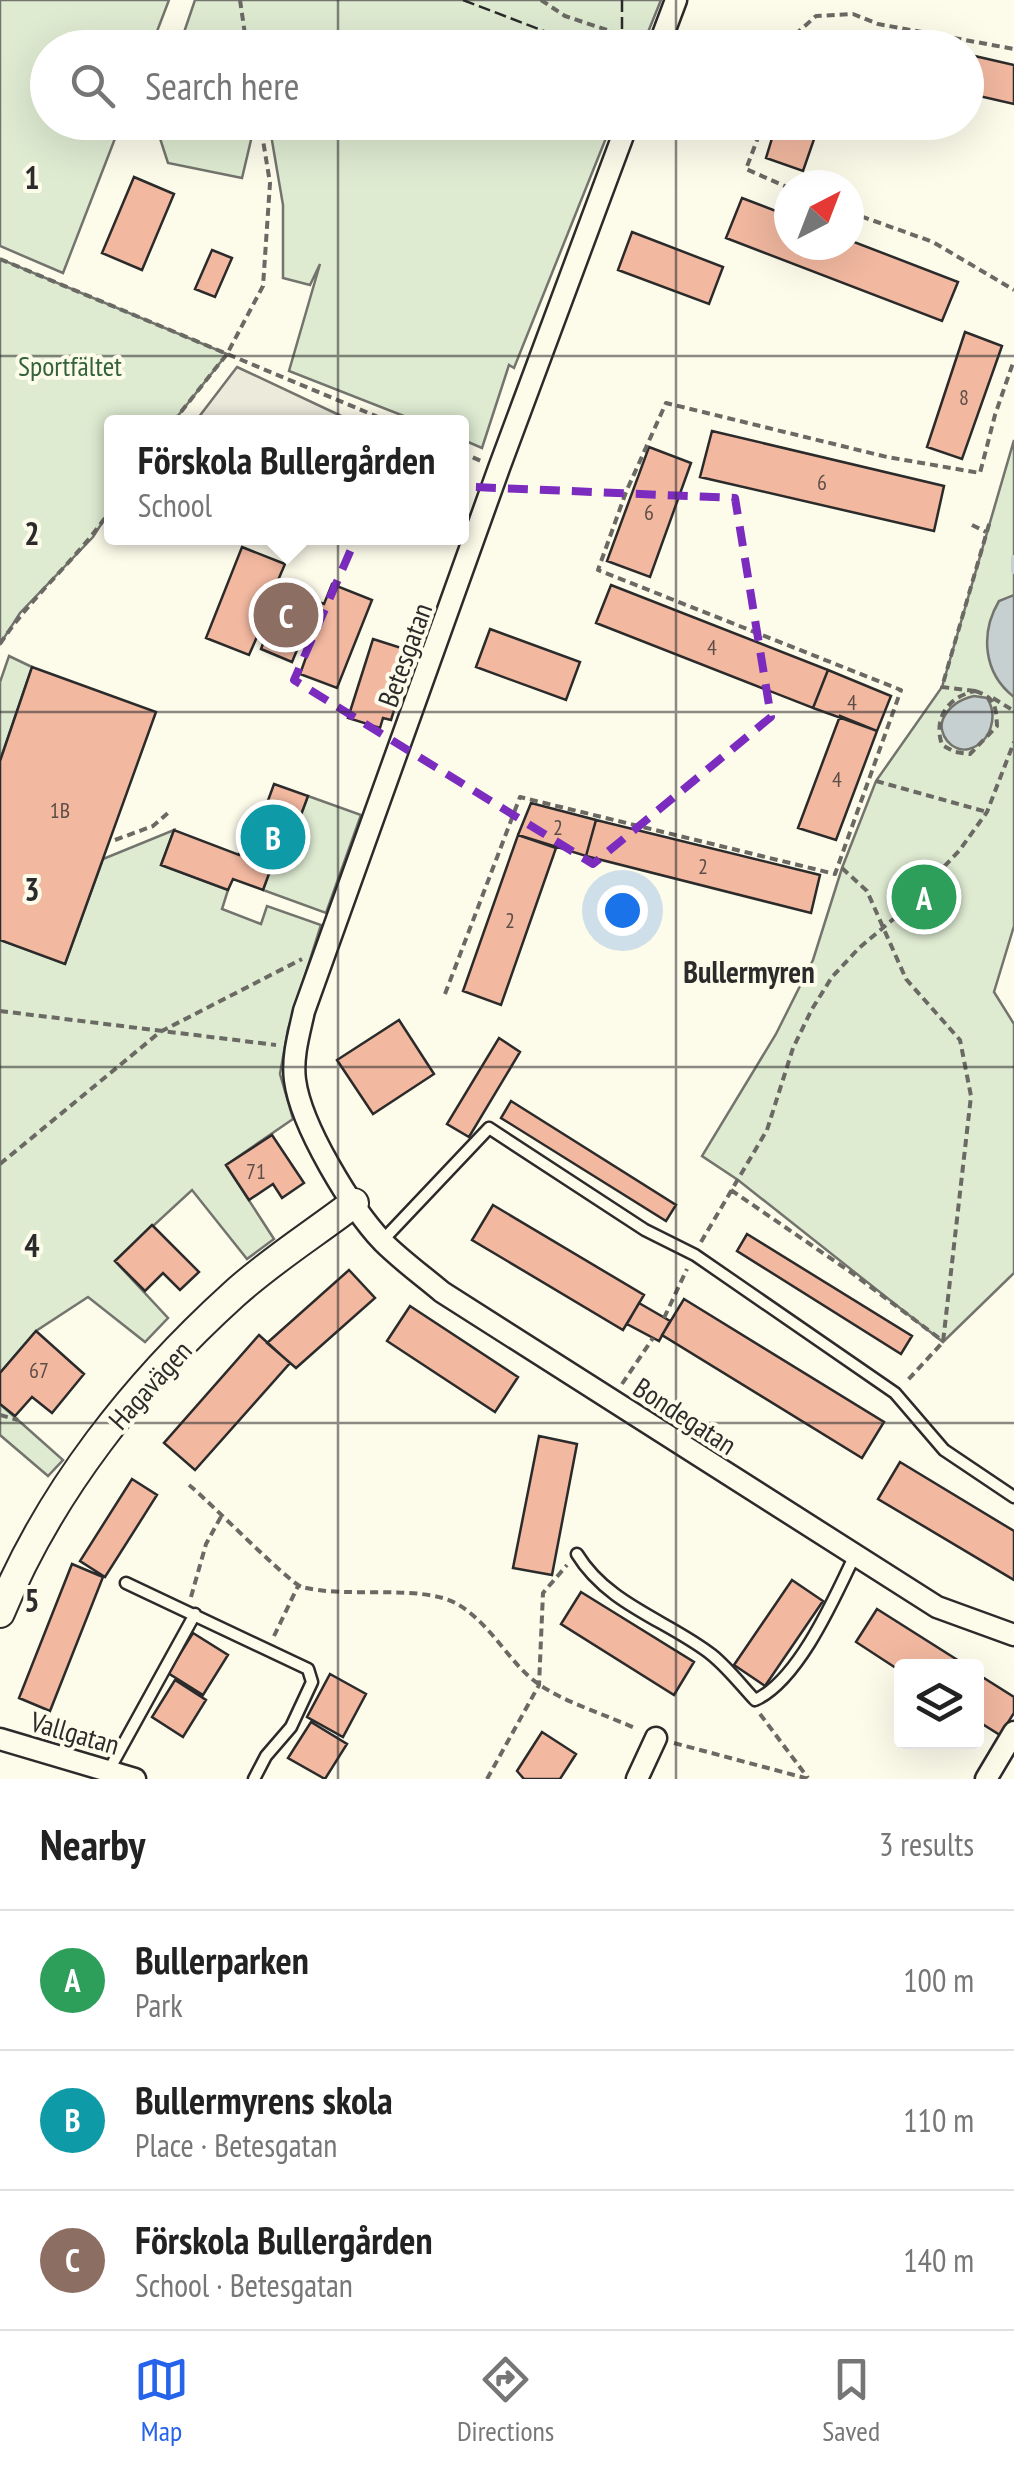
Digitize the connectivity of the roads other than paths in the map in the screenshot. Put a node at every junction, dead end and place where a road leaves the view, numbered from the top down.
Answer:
1 (676, 0) edge
2 (665, 30) edge
3 (621, 140) edge
4 (469, 534) edge
5 (465, 545) edge
6 (354, 1203) junction
7 (382, 1241) junction
8 (1014, 1497) edge
9 (577, 1554) road end
10 (854, 1556) junction
11 (126, 1583) dead end
12 (191, 1612) junction
13 (0, 1613) edge
14 (1014, 1636) edge
15 (1014, 1732) edge
16 (656, 1738) road end
17 (0, 1739) edge
18 (109, 1771) junction
19 (135, 1779) edge
20 (254, 1779) edge
21 (637, 1779) edge
22 (986, 1779) edge

1 - 2 street
3 - 4 street, Betesgatan
5 - 6 street, Betesgatan
6 - 7 street, Bondegatan
6 - 13 street, Hagavägen
7 - 8 lane
7 - 10 street, Bondegatan
9 - 10 lane
10 - 14 street, Bondegatan
11 - 12 lane
12 - 18 lane
12 - 20 lane
15 - 22 street
16 - 21 street
17 - 18 street, Vallgatan
18 - 19 street, Vallgatan

